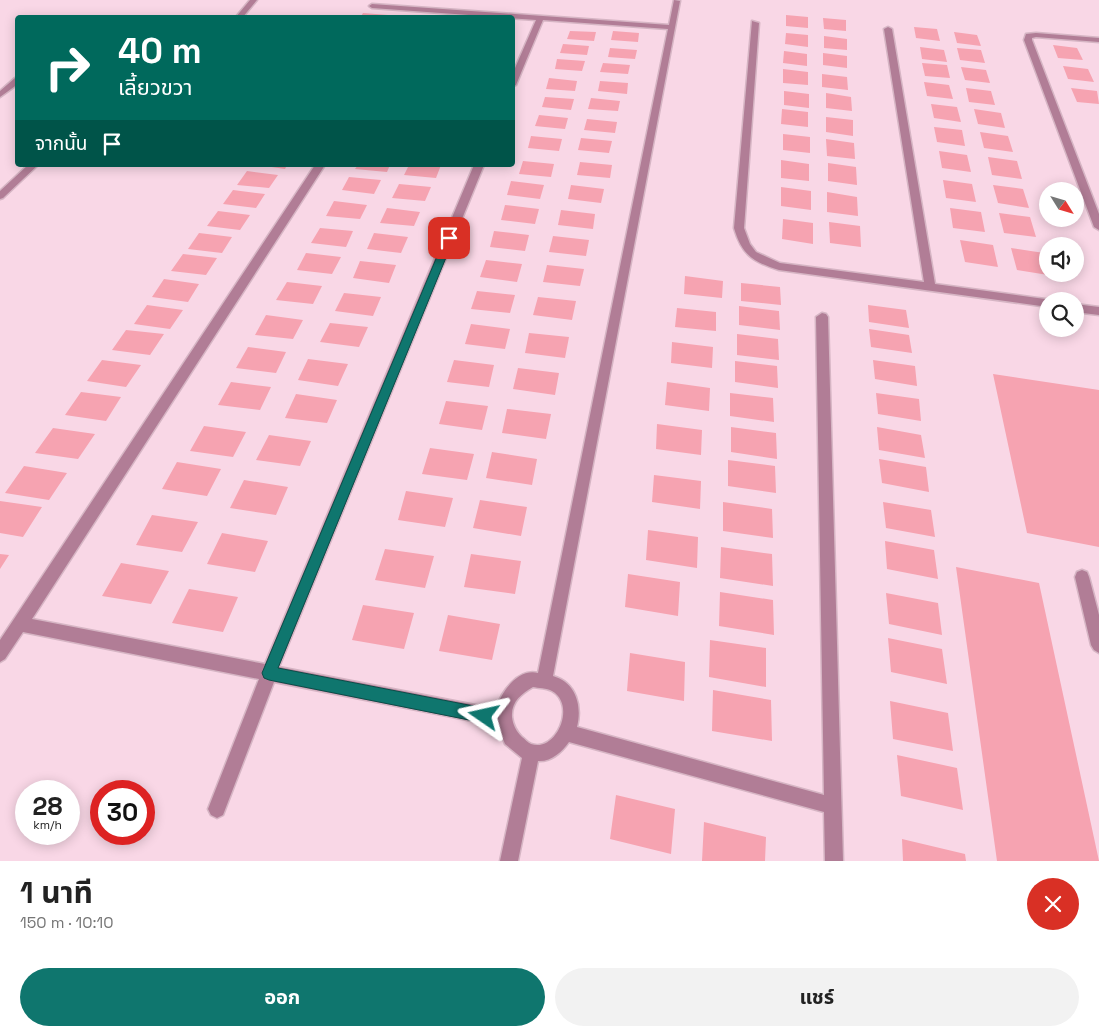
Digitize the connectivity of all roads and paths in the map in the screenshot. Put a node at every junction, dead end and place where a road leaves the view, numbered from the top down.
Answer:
1 (254, 0) edge
2 (677, 1) dead end
3 (372, 6) dead end
4 (422, 9) junction
5 (241, 15) edge
6 (418, 15) edge
7 (493, 15) edge
8 (515, 17) edge
9 (540, 19) junction
10 (755, 23) dead end
11 (671, 28) junction
12 (888, 29) dead end
13 (1099, 40) edge
14 (515, 78) edge
15 (15, 82) edge
16 (0, 95) edge
17 (31, 167) edge
18 (319, 167) edge
19 (478, 167) edge
20 (0, 196) edge
21 (1099, 228) edge
22 (930, 286) junction
23 (1039, 303) edge
24 (1084, 309) edge
25 (1099, 311) edge
26 (822, 317) dead end
27 (1082, 577) dead end
28 (19, 624) junction
29 (1099, 645) edge
30 (0, 654) edge
31 (269, 673) junction
32 (545, 679) junction
33 (504, 719) junction
34 (567, 733) junction
35 (530, 753) junction
36 (833, 806) junction
37 (217, 809) dead end
38 (509, 861) edge
39 (834, 861) edge

1 - 5 street
2 - 11 street
3 - 4 street
4 - 6 street
4 - 7 street
8 - 9 street
9 - 11 street
9 - 14 street
10 - 22 street
11 - 32 street
12 - 22 street
13 - 21 street
15 - 16 street
17 - 20 street
18 - 28 street
19 - 31 street
22 - 23 street
24 - 25 street
26 - 36 street
27 - 29 street
28 - 30 street
28 - 31 street
31 - 33 street
31 - 37 street
32 - 33 street
32 - 34 street
33 - 35 street
34 - 35 street
34 - 36 street
35 - 38 street
36 - 39 street

